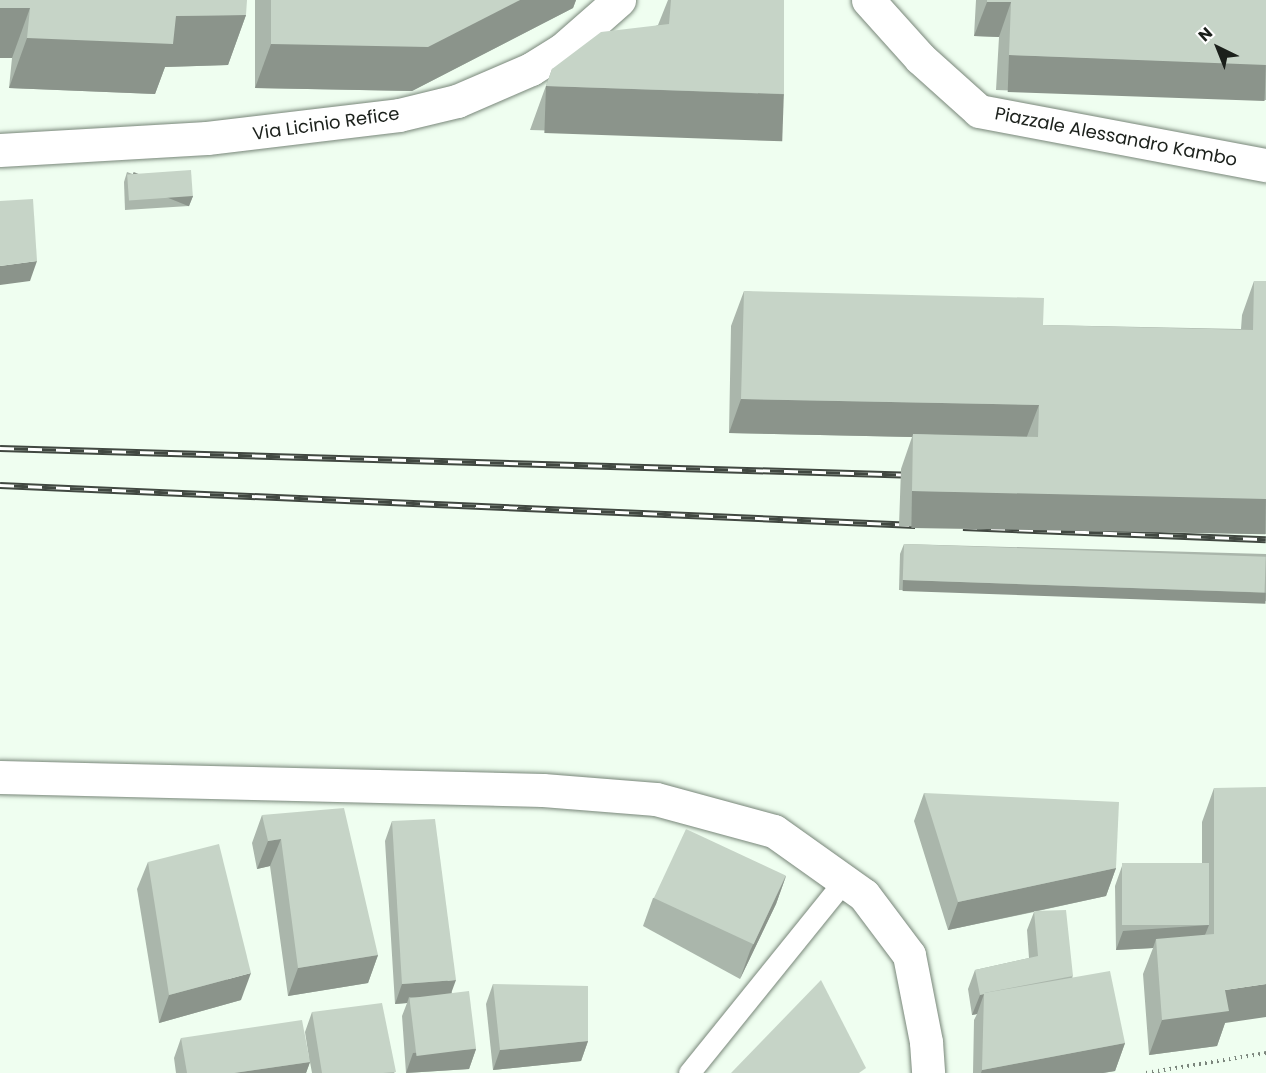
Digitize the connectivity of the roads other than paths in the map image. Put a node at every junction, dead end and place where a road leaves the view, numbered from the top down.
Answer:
1 (620, 0) edge
2 (868, 0) edge
3 (0, 150) edge
4 (1266, 165) edge
5 (0, 777) edge
6 (844, 881) junction
7 (689, 1073) edge
8 (927, 1073) edge

1 - 3 street, Via Licinio Refice
2 - 4 street, Piazzale Alessandro Kambo
5 - 6 street
6 - 7 lane
6 - 8 street

